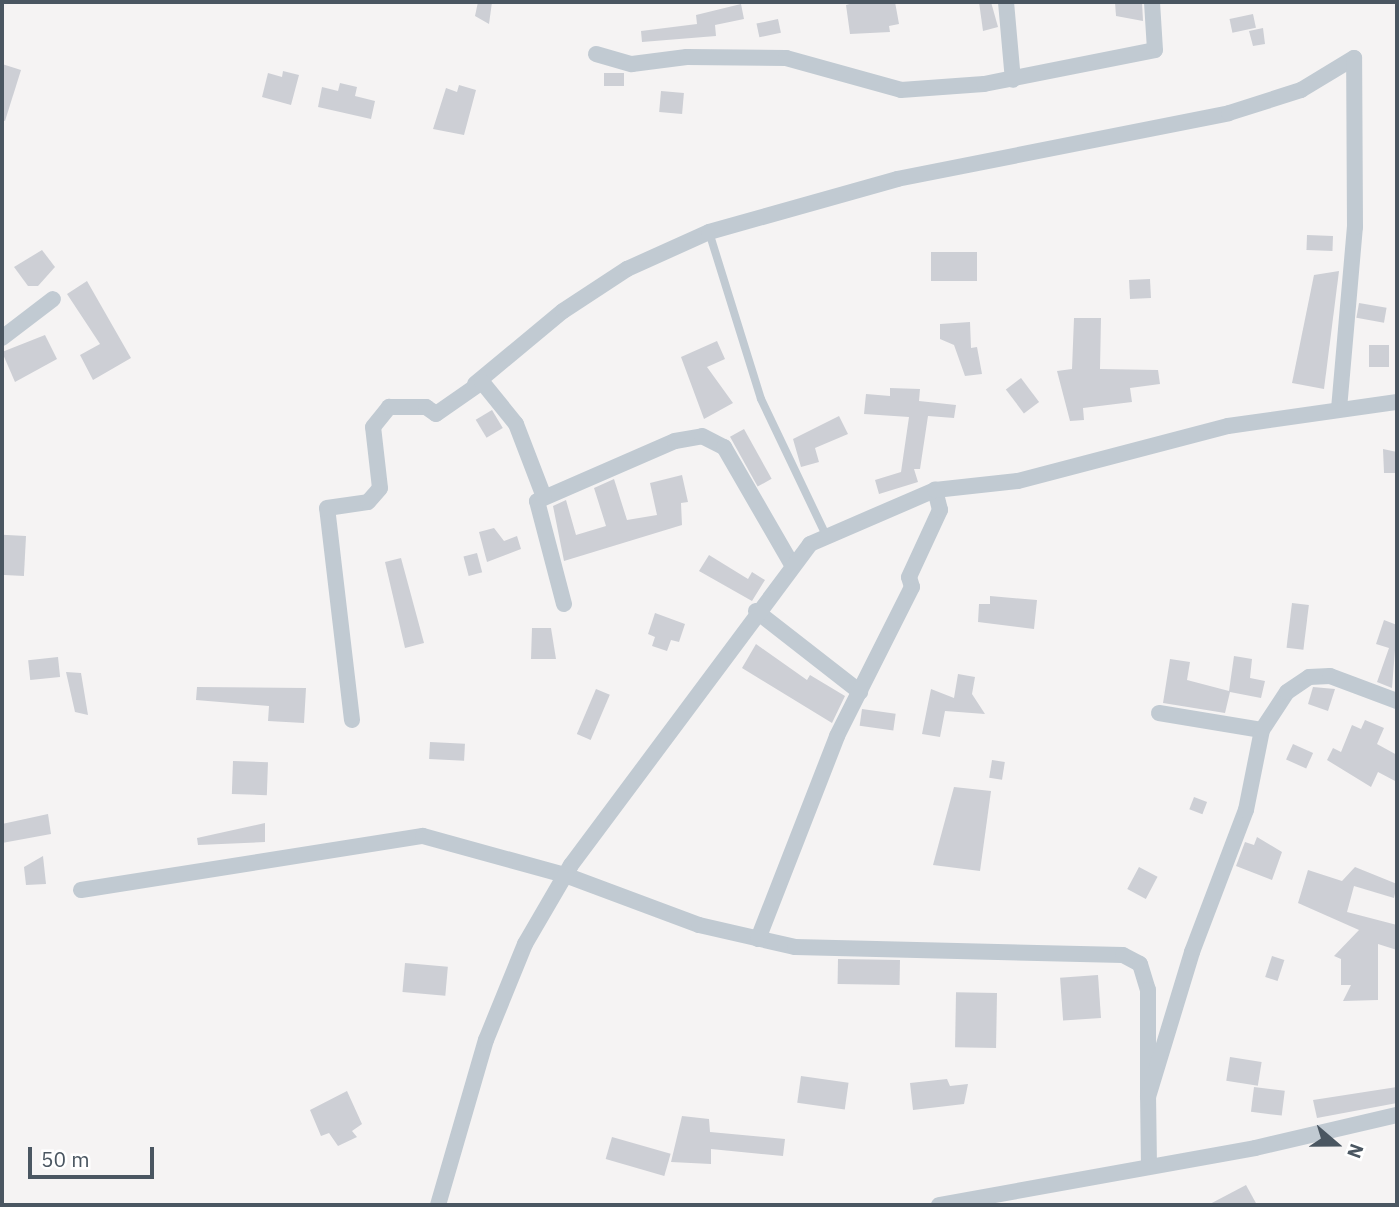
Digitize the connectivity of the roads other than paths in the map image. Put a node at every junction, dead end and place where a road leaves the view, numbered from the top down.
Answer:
1 (1006, 2) edge
2 (1152, 2) edge
3 (596, 54) dead end
4 (1013, 80) junction
5 (709, 232) junction
6 (54, 299) dead end
7 (2, 338) edge
8 (475, 384) junction
9 (1397, 402) edge
10 (1339, 409) junction
11 (935, 490) junction
12 (544, 497) junction
13 (826, 535) junction
14 (792, 565) junction
15 (564, 604) dead end
16 (756, 611) junction
17 (860, 692) junction
18 (1397, 701) edge
19 (1159, 713) dead end
20 (352, 720) dead end
21 (1262, 730) junction
22 (565, 875) junction
23 (82, 890) dead end
24 (758, 939) junction
25 (1148, 1097) junction
26 (1397, 1115) edge
27 (1149, 1165) junction
28 (438, 1205) edge
29 (939, 1205) edge

1 - 4 street
2 - 4 street
3 - 4 street
5 - 8 street
5 - 10 street
5 - 13 lane
6 - 7 street
8 - 12 street
8 - 20 street
9 - 10 street
10 - 11 street
11 - 13 street
11 - 17 street
12 - 14 street
12 - 15 street
13 - 14 street
14 - 16 street
16 - 17 street
16 - 22 street
17 - 24 street
18 - 21 street
19 - 21 street
21 - 25 street
22 - 23 street
22 - 24 street
22 - 28 street
24 - 25 street
25 - 27 street
26 - 27 street
27 - 29 street

